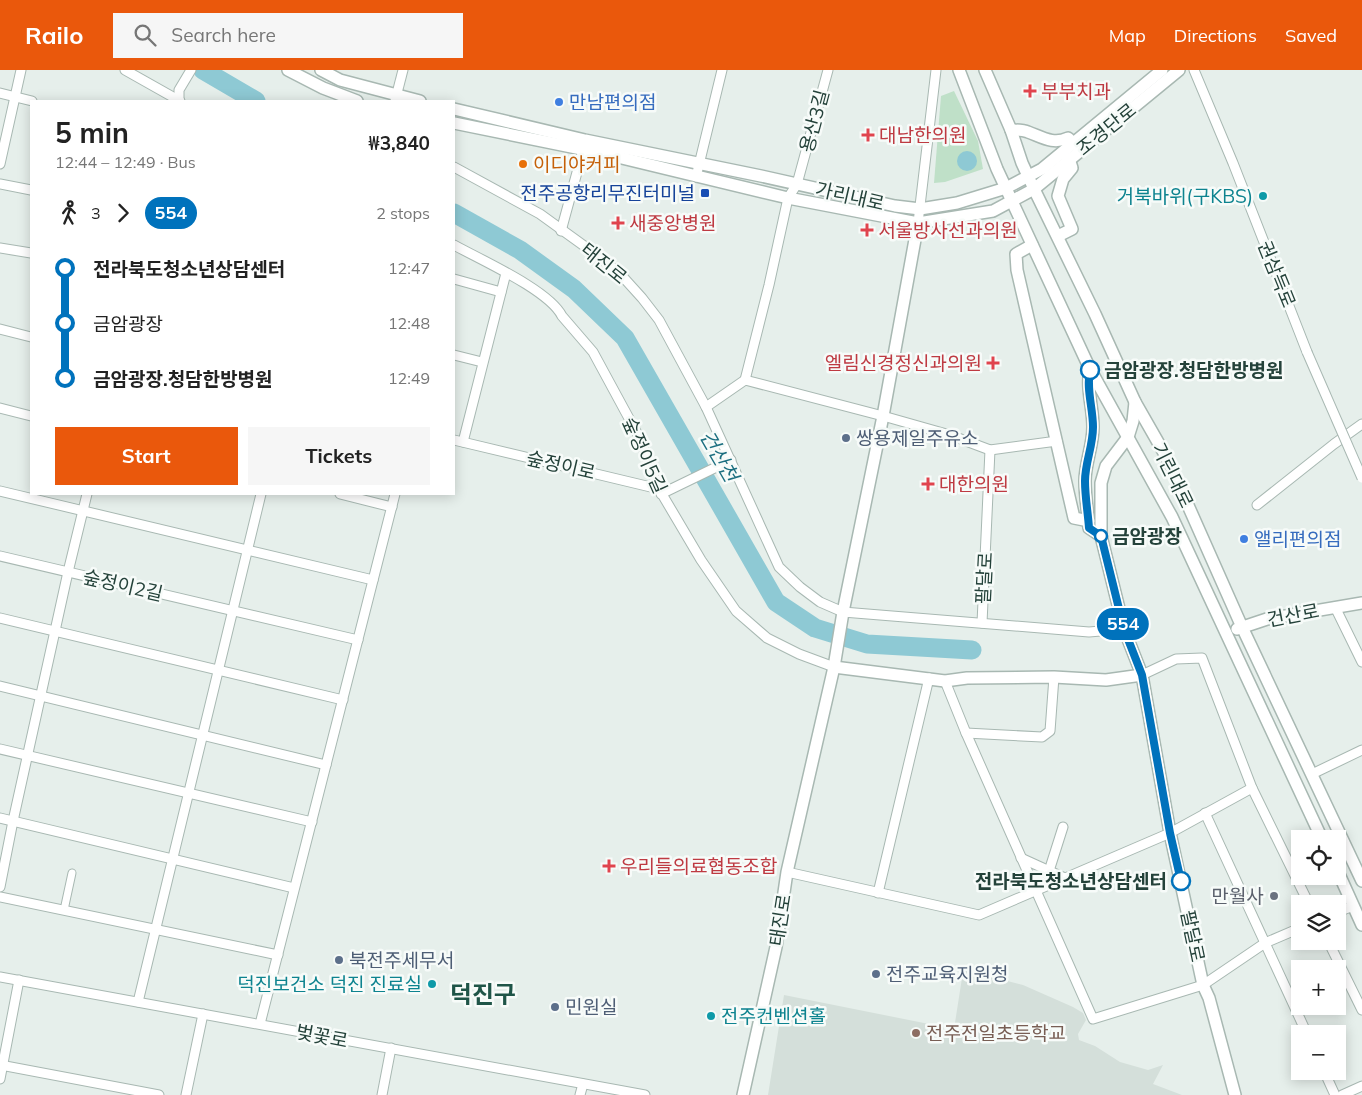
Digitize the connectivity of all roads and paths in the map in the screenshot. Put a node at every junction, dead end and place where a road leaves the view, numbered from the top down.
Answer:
1 (21, 70) edge
2 (125, 70) edge
3 (191, 70) edge
4 (288, 70) edge
5 (321, 70) edge
6 (403, 70) edge
7 (722, 70) edge
8 (828, 70) edge
9 (936, 70) edge
10 (959, 70) edge
11 (985, 70) edge
12 (1162, 70) edge
13 (1179, 70) edge
14 (1194, 70) edge
15 (0, 93) edge
16 (14, 97) junction
17 (396, 99) edge
18 (177, 100) edge
19 (179, 100) edge
20 (354, 100) edge
21 (30, 101) edge
22 (455, 109) edge
23 (455, 123) edge
24 (1012, 130) junction
25 (1073, 144) junction
26 (584, 145) junction
27 (1069, 159) junction
28 (699, 163) junction
29 (0, 164) edge
30 (455, 168) edge
31 (696, 177) junction
32 (1028, 177) junction
33 (0, 184) edge
34 (797, 184) junction
35 (1006, 188) junction
36 (1034, 189) junction
37 (30, 190) edge
38 (788, 198) junction
39 (1012, 201) junction
40 (920, 209) junction
41 (918, 223) junction
42 (562, 231) junction
43 (1058, 236) junction
44 (1032, 245) junction
45 (455, 247) edge
46 (0, 248) edge
47 (30, 253) edge
48 (506, 273) junction
49 (455, 279) edge
50 (501, 292) junction
51 (0, 329) edge
52 (30, 337) edge
53 (455, 355) edge
54 (482, 362) junction
55 (1090, 370) junction
56 (745, 380) junction
57 (1135, 402) junction
58 (706, 407) junction
59 (1, 409) edge
60 (30, 416) edge
61 (883, 416) junction
62 (1361, 425) edge
63 (1128, 437) junction
64 (458, 441) edge
65 (1056, 441) junction
66 (990, 450) junction
67 (727, 462) junction
68 (1362, 478) edge
69 (0, 491) edge
70 (660, 491) junction
71 (86, 495) edge
72 (261, 495) edge
73 (344, 495) edge
74 (395, 495) edge
75 (1257, 506) dead end
76 (392, 507) junction
77 (83, 510) junction
78 (1089, 521) junction
79 (1101, 536) junction
80 (247, 550) junction
81 (0, 556) edge
82 (68, 572) junction
83 (373, 580) junction
84 (1362, 603) edge
85 (1335, 607) junction
86 (232, 611) junction
87 (842, 617) junction
88 (0, 618) edge
89 (982, 623) junction
90 (1242, 627) junction
91 (1124, 629) junction
92 (55, 631) junction
93 (1226, 634) junction
94 (358, 640) junction
95 (834, 661) junction
96 (1362, 662) edge
97 (218, 671) junction
98 (1142, 675) junction
99 (1054, 676) junction
100 (929, 678) junction
101 (945, 680) junction
102 (0, 686) edge
103 (41, 696) junction
104 (343, 700) junction
105 (966, 733) junction
106 (203, 735) junction
107 (0, 749) edge
108 (1362, 750) edge
109 (28, 756) junction
110 (326, 765) junction
111 (1312, 774) junction
112 (1252, 788) junction
113 (189, 793) junction
114 (1205, 813) junction
115 (0, 818) edge
116 (12, 821) junction
117 (312, 822) junction
118 (1063, 827) dead end
119 (1318, 830) edge
120 (1170, 833) junction
121 (1022, 858) junction
122 (173, 859) junction
123 (1049, 871) junction
124 (787, 872) junction
125 (72, 874) dead end
126 (1065, 878) junction
127 (1362, 881) edge
128 (1344, 885) edge
129 (0, 887) edge
130 (294, 888) junction
131 (1036, 890) junction
132 (878, 893) junction
133 (1305, 895) edge
134 (0, 896) edge
135 (1353, 906) junction
136 (1346, 909) edge
137 (64, 910) junction
138 (1362, 925) edge
139 (156, 930) junction
140 (1291, 932) edge
141 (1265, 943) junction
142 (1332, 950) edge
143 (278, 955) junction
144 (0, 977) edge
145 (19, 980) junction
146 (1203, 985) junction
147 (138, 1002) junction
148 (1362, 1010) edge
149 (203, 1014) junction
150 (260, 1024) junction
151 (1303, 1025) edge
152 (391, 1048) junction
153 (1, 1065) edge
154 (0, 1079) edge
155 (1328, 1080) edge
156 (583, 1084) junction
157 (1362, 1086) edge
158 (159, 1095) edge
159 (186, 1095) edge
160 (382, 1095) edge
161 (580, 1095) edge
162 (644, 1095) edge
163 (743, 1095) edge
164 (1235, 1095) edge
165 (1335, 1095) edge
166 (1342, 1095) edge

1 - 16 street
2 - 18 street
3 - 19 street
4 - 20 street
5 - 17 street
6 - 17 street
7 - 28 street
8 - 34 street, 용산3길
9 - 40 street
10 - 35 street, 기린대로
11 - 24 street, 기린대로
12 - 25 street, 조경단로
13 - 27 street, 조경단로
14 - 68 street, 권삼득로, bridge
15 - 16 street
16 - 21 street
16 - 29 street
22 - 26 street, 가리내로
23 - 26 street, 가리내로
24 - 25 street
24 - 32 street, 기린대로
25 - 32 street, 조경단로
26 - 28 street, 가리내로
26 - 31 street, 가리내로
26 - 42 street
27 - 36 street, 조경단로
27 - 43 street
28 - 31 street
28 - 34 street, 가리내로
30 - 42 street, 태진로
31 - 38 street, 가리내로
32 - 35 street, 가리내로
32 - 36 street, 기린대로
33 - 37 street
34 - 38 street, 용산3길
34 - 40 street, 가리내로
35 - 39 street, 기린대로
35 - 40 street, 가리내로
36 - 39 street, 가리내로
36 - 43 street, 기린대로
38 - 41 street, 가리내로
38 - 56 street, 가리내로
39 - 41 street, 가리내로
39 - 44 street, 기린대로
40 - 41 street
41 - 61 street
42 - 58 street, 태진로
43 - 57 street, 기린대로
44 - 55 street, 기린대로
44 - 65 street
45 - 48 street, 숲정이5길
46 - 47 street
48 - 50 street, 숲정이로
48 - 70 street, 숲정이5길
49 - 50 street
50 - 54 street, 숲정이로
51 - 52 street
53 - 54 street
54 - 64 street, 숲정이로
55 - 63 street, 기린대로
55 - 78 street
56 - 58 street
56 - 61 street
57 - 63 street, 팔달로
57 - 90 street, 기린대로
58 - 67 street, 태진로
59 - 60 street
61 - 66 street
61 - 87 street
62 - 75 street
63 - 79 street, 팔달로
63 - 93 street, 기린대로
64 - 70 street, 숲정이로
65 - 66 street
65 - 78 street
66 - 89 street, 팔달로
67 - 70 street
67 - 87 street, 태진로
69 - 77 street
70 - 95 street, 숲정이5길
71 - 77 street, 숲정이2길
72 - 80 street
73 - 76 street
74 - 76 street
76 - 83 street
77 - 80 street
77 - 82 street, 숲정이2길
78 - 79 street, 팔달로
79 - 91 street, 팔달로
80 - 83 street
80 - 86 street
81 - 82 street, 숲정이2길
82 - 86 street, 숲정이2길
82 - 92 street, 숲정이2길
83 - 94 street
84 - 85 street, 건산로
85 - 90 street, 건산로
85 - 96 street
86 - 94 street, 숲정이2길
86 - 97 street
87 - 89 street, 태진로
87 - 95 street, 태진로
88 - 92 street
89 - 91 street, 팔달로
90 - 93 street, 건산로
90 - 111 street, 기린대로
91 - 98 street, 팔달로
92 - 97 street
92 - 103 street, 숲정이2길
93 - 119 street, 기린대로
94 - 104 street
95 - 100 street
95 - 124 street, 태진로
97 - 104 street
97 - 106 street
98 - 99 street
98 - 112 street
98 - 120 street, 팔달로
99 - 101 street
99 - 105 street
100 - 101 street
100 - 132 street
101 - 105 street
102 - 103 street
103 - 106 street
103 - 109 street, 숲정이2길
104 - 110 street
105 - 121 street
106 - 110 street
106 - 113 street
107 - 109 street
108 - 111 street
109 - 113 street
109 - 116 street, 숲정이2길
110 - 117 street
111 - 127 street, 기린대로
112 - 114 street
112 - 133 street
113 - 117 street
113 - 122 street
114 - 120 street
114 - 141 street
115 - 116 street
116 - 122 street
116 - 129 street, 숲정이2길
117 - 130 street
118 - 123 street
120 - 126 street
120 - 146 street, 팔달로
121 - 123 street
121 - 131 street
122 - 130 street
122 - 139 street
123 - 126 street
124 - 132 street
124 - 163 street, 태진로
125 - 137 street
126 - 131 street
128 - 135 street
130 - 143 street
131 - 132 street
131 - 146 street
134 - 137 street
135 - 136 street
135 - 138 street
137 - 139 street
139 - 143 street
139 - 147 street
140 - 141 street
141 - 146 street
141 - 151 street
142 - 148 street
143 - 150 street
144 - 145 street, 벚꽃로
145 - 147 street, 벚꽃로
145 - 153 street
146 - 164 street, 팔달로
147 - 149 street, 벚꽃로
149 - 150 street, 벚꽃로
149 - 159 street
150 - 152 street, 벚꽃로
152 - 156 street, 벚꽃로
152 - 160 street
153 - 154 street
153 - 158 street
155 - 165 street
156 - 161 street
156 - 162 street, 벚꽃로
157 - 166 street

